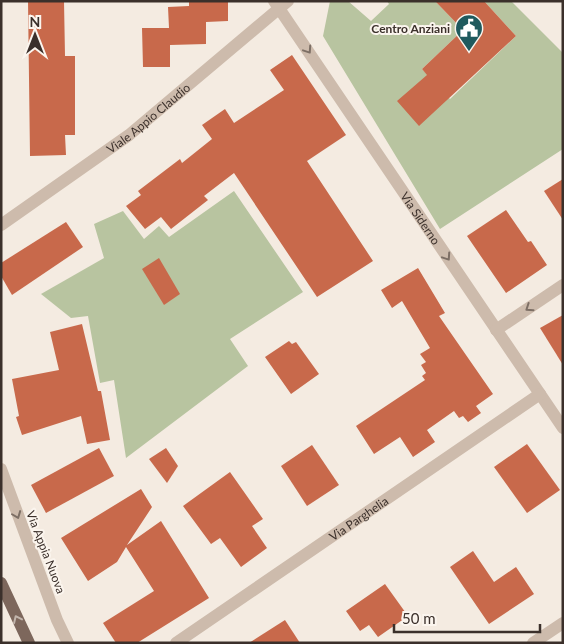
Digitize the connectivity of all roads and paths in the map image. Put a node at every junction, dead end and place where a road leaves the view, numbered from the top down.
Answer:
1 (281, 4) edge
2 (1, 225) edge
3 (563, 285) edge
4 (496, 330) junction
5 (540, 394) junction
6 (563, 428) edge
7 (1, 469) edge
8 (1, 583) edge
9 (563, 623) edge
10 (28, 643) edge
11 (68, 643) edge
12 (176, 643) edge
13 (533, 643) edge

1 - 2 street, Viale Appio Claudio
1 -> 4 street, Via Siderno
3 -> 4 street
4 - 5 street, Via Siderno
5 - 6 street, Via Siderno
5 - 12 street, Via Parghelia
7 -> 11 street, Via Appia Nuova
10 -> 8 main road
9 - 13 street

